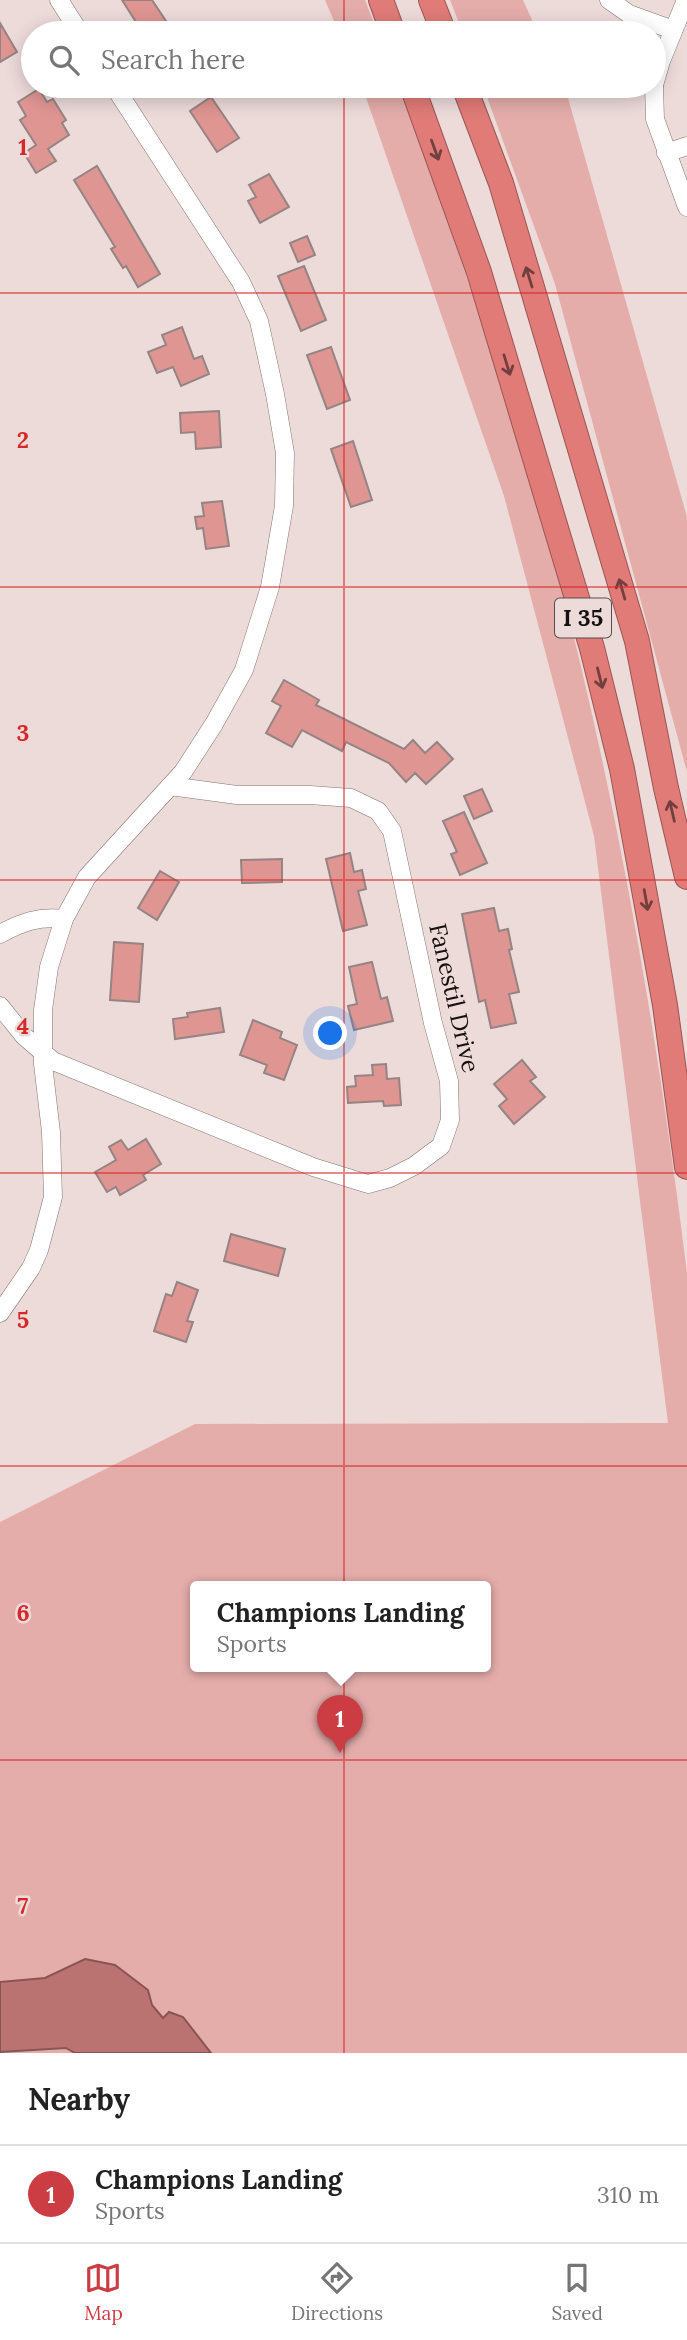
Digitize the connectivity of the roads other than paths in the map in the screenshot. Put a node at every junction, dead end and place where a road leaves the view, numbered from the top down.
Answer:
1 (59, 0) edge
2 (380, 0) edge
3 (431, 0) edge
4 (609, 0) edge
5 (687, 0) edge
6 (72, 21) edge
7 (388, 21) edge
8 (439, 21) edge
9 (647, 21) edge
10 (666, 28) edge
11 (673, 30) junction
12 (666, 50) edge
13 (122, 98) edge
14 (416, 98) edge
15 (469, 98) edge
16 (654, 98) edge
17 (687, 146) edge
18 (666, 153) junction
19 (687, 207) edge
20 (170, 786) junction
21 (687, 877) edge
22 (64, 919) junction
23 (0, 934) edge
24 (0, 1006) edge
25 (43, 1052) junction
26 (687, 1167) edge
27 (0, 1312) edge

1 - 6 street
2 - 7 highway
3 - 8 highway
4 - 9 street
5 - 11 street
10 - 11 street
11 - 12 street
13 - 20 street
14 -> 26 highway, I 35
21 -> 15 highway, I 35
16 - 18 street
17 - 18 street
18 - 19 street
20 - 22 street
20 - 25 street, Fanestil Drive
22 - 23 street
22 - 25 street
24 - 25 street, Fanestil Drive
25 - 27 street

